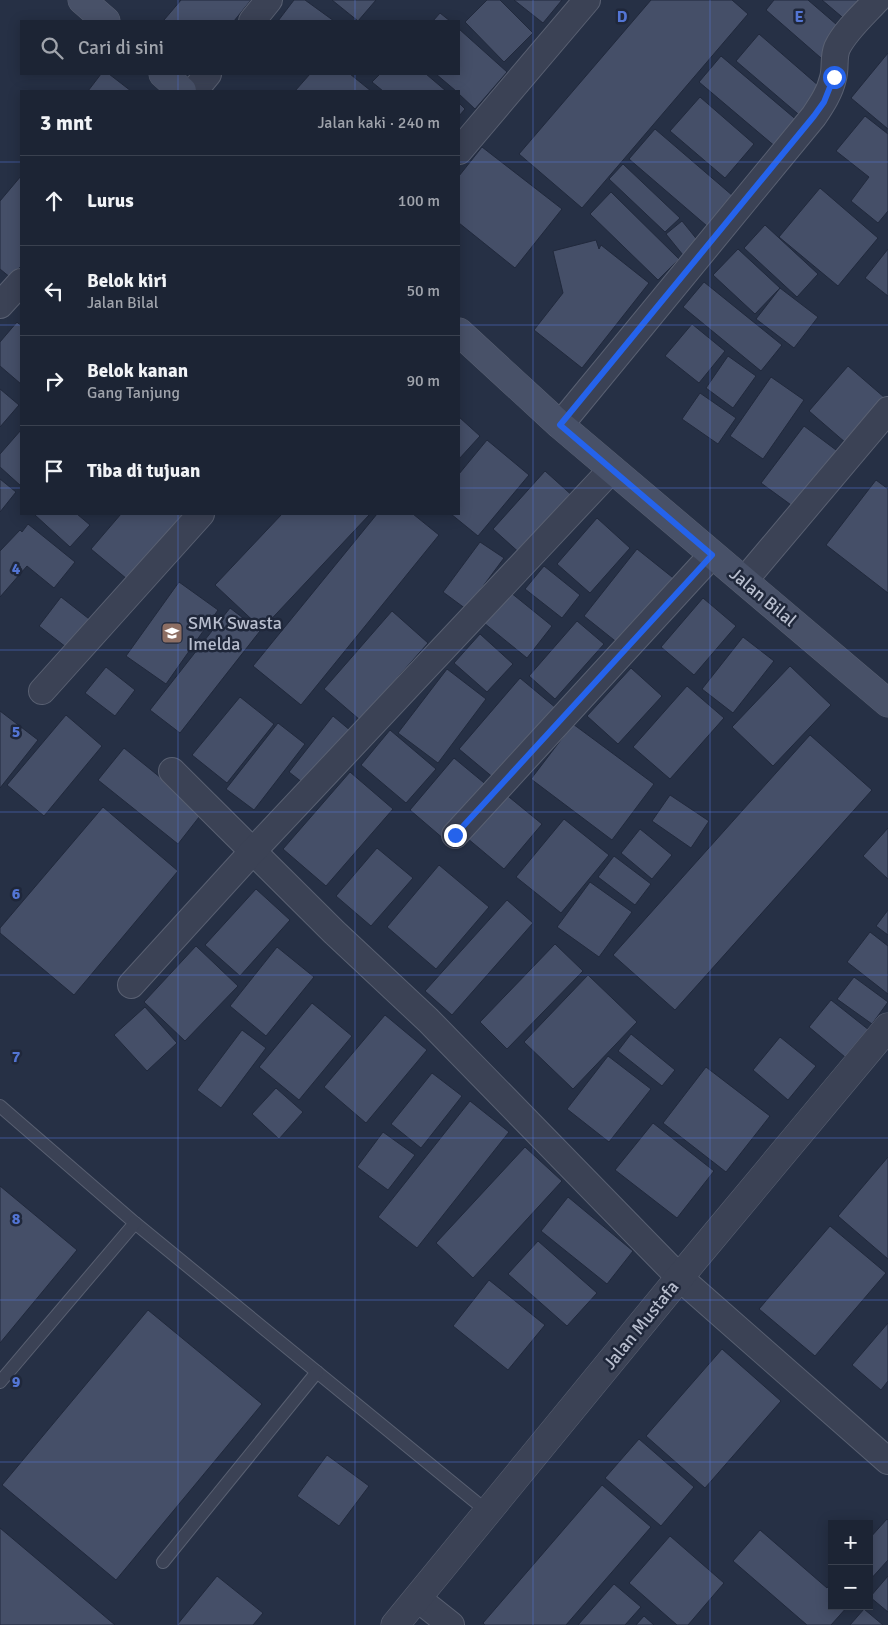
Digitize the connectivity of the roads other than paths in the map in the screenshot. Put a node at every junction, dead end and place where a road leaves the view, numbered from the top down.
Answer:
1 (82, 0) edge
2 (270, 0) edge
3 (587, 0) edge
4 (876, 0) edge
5 (105, 20) edge
6 (253, 20) edge
7 (164, 75) edge
8 (207, 75) edge
9 (181, 90) edge
10 (195, 90) edge
11 (460, 150) edge
12 (20, 283) edge
13 (0, 305) edge
14 (460, 333) edge
15 (888, 410) edge
16 (560, 425) junction
17 (612, 469) junction
18 (200, 515) edge
19 (712, 555) junction
20 (744, 581) junction
21 (42, 691) dead end
22 (888, 703) edge
23 (172, 771) dead end
24 (455, 835) dead end
25 (253, 851) junction
26 (131, 985) dead end
27 (888, 1027) edge
28 (0, 1106) edge
29 (135, 1223) junction
30 (680, 1278) junction
31 (317, 1372) junction
32 (0, 1382) edge
33 (888, 1461) edge
34 (488, 1512) junction
35 (163, 1562) dead end
36 (417, 1598) junction
37 (395, 1625) edge
38 (451, 1625) edge

1 - 5 main road
2 - 6 street
3 - 11 street
4 - 16 street
7 - 9 main road
8 - 10 street
12 - 13 street
14 - 16 main road, Jalan Bilal
15 - 20 street
16 - 17 main road, Jalan Bilal
17 - 19 main road, Jalan Bilal
17 - 25 street
18 - 21 street
19 - 20 main road, Jalan Bilal
19 - 24 street
20 - 22 main road, Jalan Bilal
23 - 25 street
25 - 26 street
25 - 30 street
27 - 30 street, Jalan Mustafa
28 - 29 lane
29 - 31 lane
29 - 32 lane
30 - 33 street
30 - 34 street, Jalan Mustafa
31 - 34 lane
31 - 35 lane
34 - 36 street, Jalan Mustafa
36 - 37 street, Jalan Mustafa
36 - 38 street

